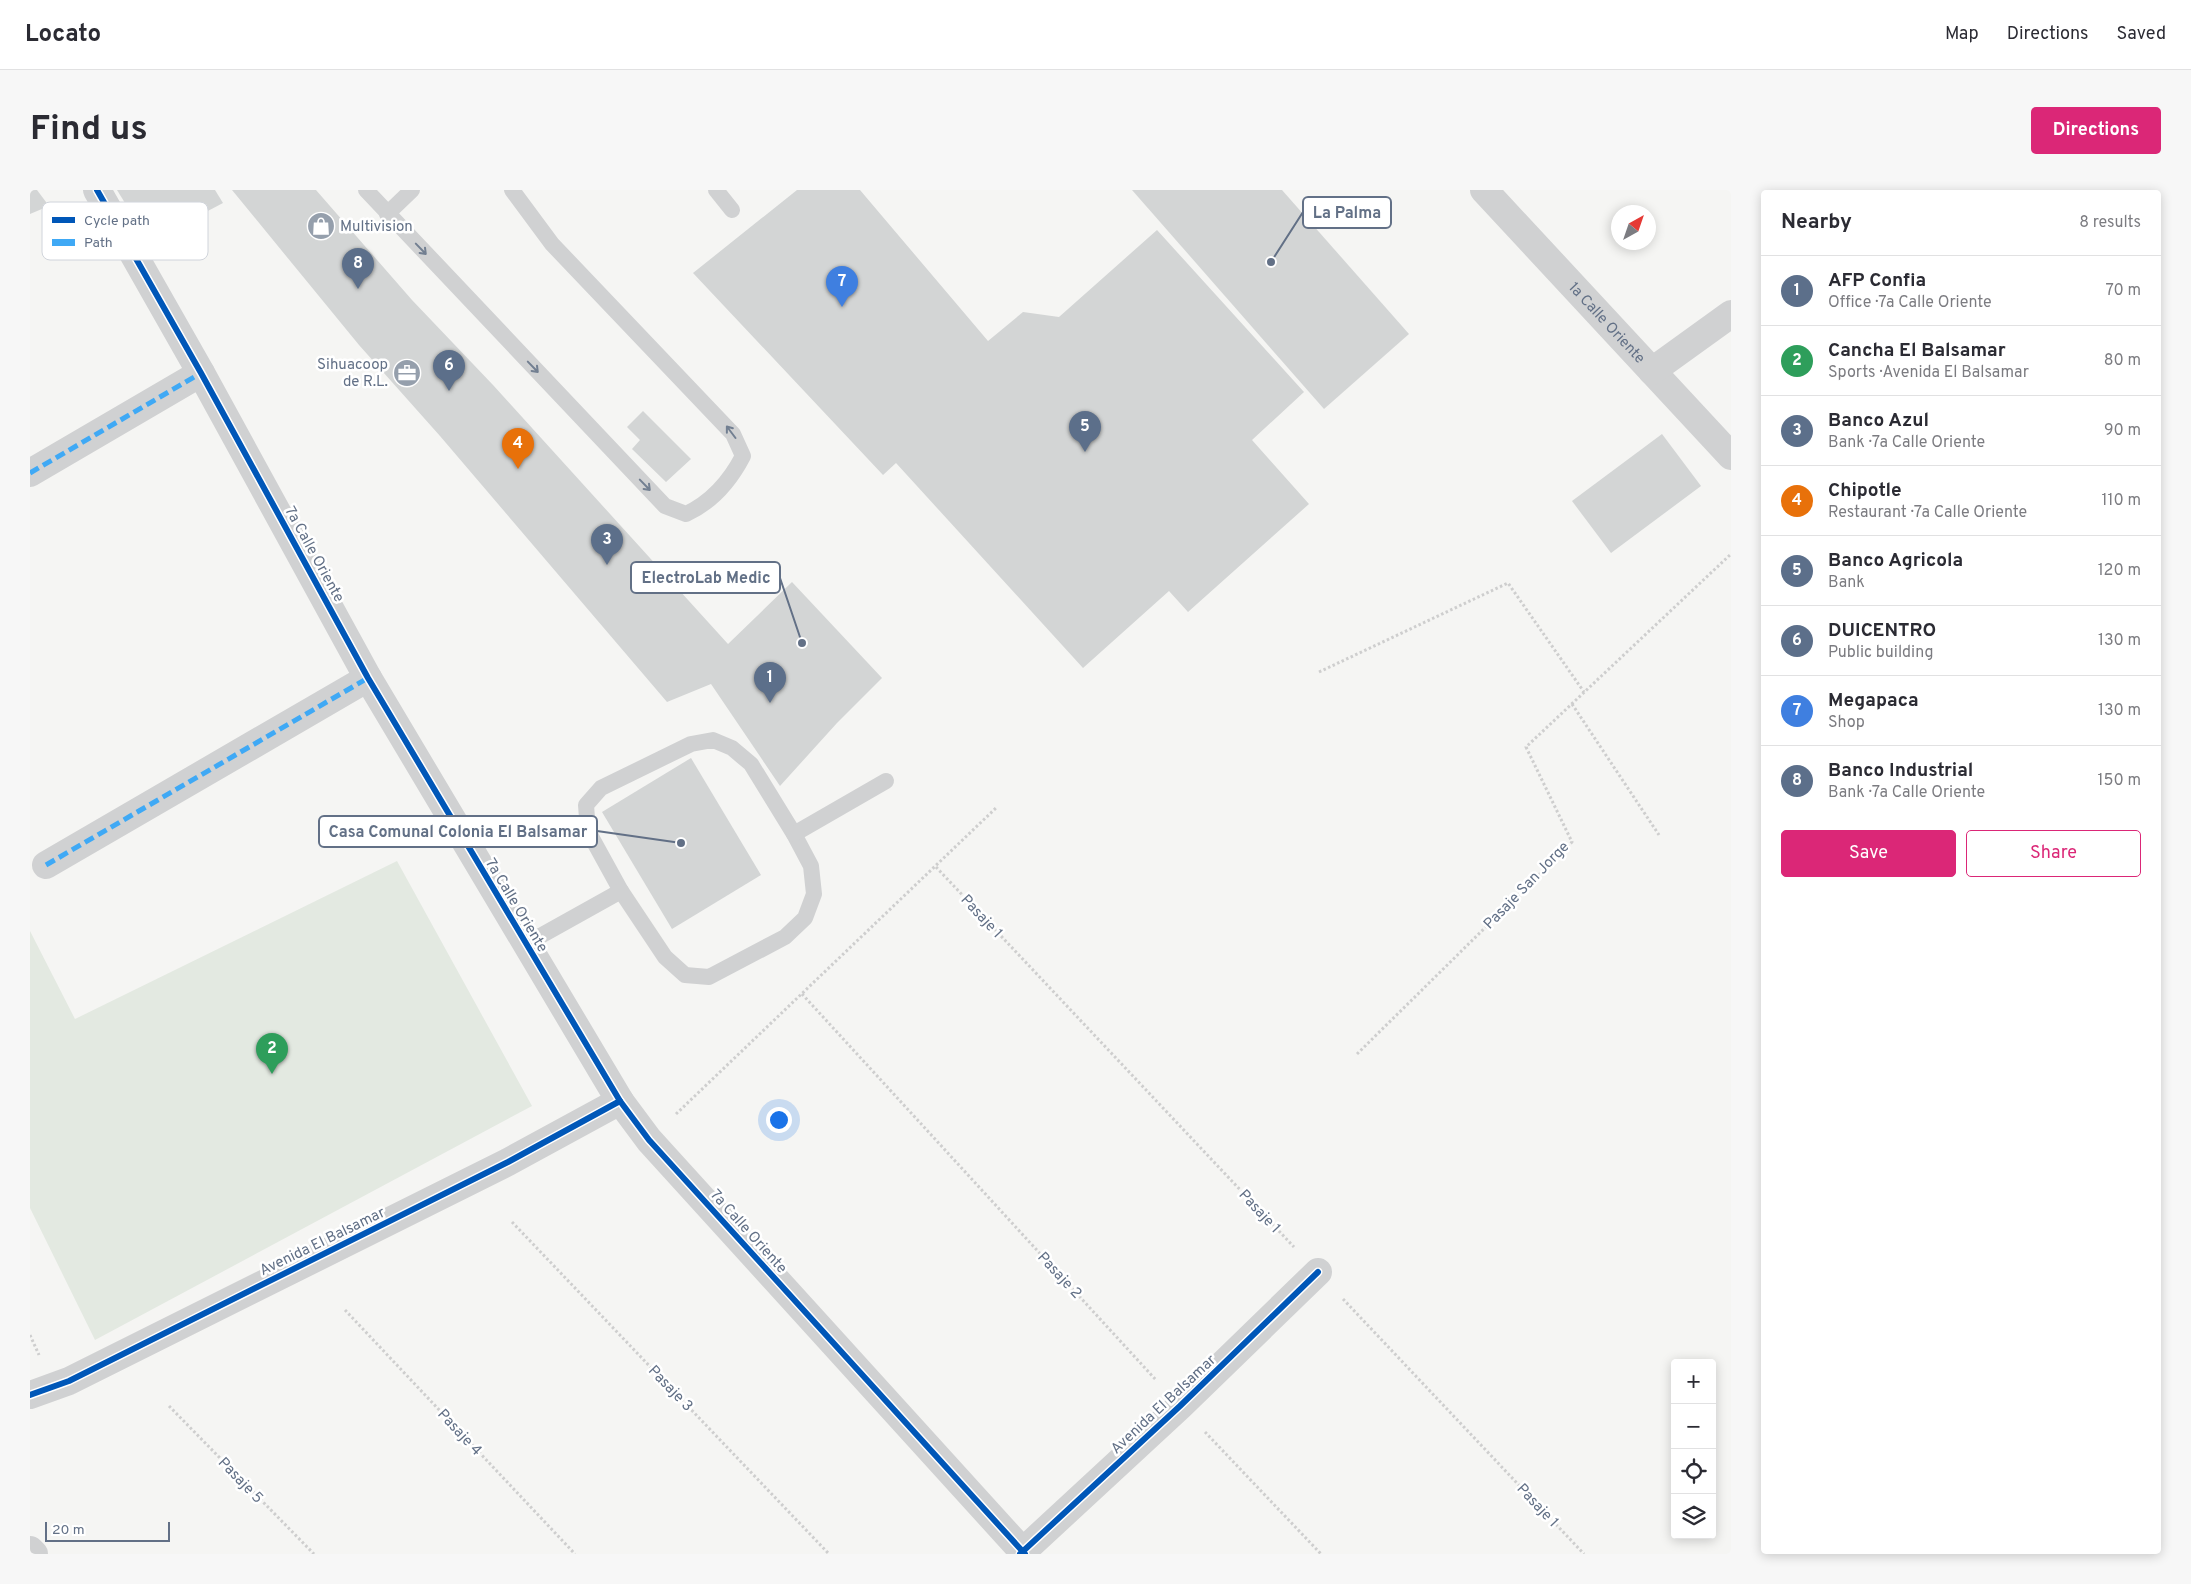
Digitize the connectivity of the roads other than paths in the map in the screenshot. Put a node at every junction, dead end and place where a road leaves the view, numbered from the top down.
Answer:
1 (97, 190) edge
2 (366, 190) edge
3 (412, 190) edge
4 (512, 190) edge
5 (716, 190) edge
6 (1484, 190) edge
7 (104, 202) edge
8 (732, 210) dead end
9 (387, 214) junction
10 (137, 260) edge
11 (1731, 314) edge
12 (1652, 370) junction
13 (201, 373) junction
14 (1731, 456) edge
15 (30, 472) edge
16 (368, 678) junction
17 (886, 781) dead end
18 (794, 834) junction
19 (46, 866) dead end
20 (621, 891) junction
21 (526, 944) junction
22 (620, 1101) junction
23 (1318, 1272) road end
24 (30, 1395) edge
25 (30, 1550) edge
26 (1023, 1553) edge
27 (34, 1554) edge

1 - 7 street, 7a Calle Oriente
2 - 9 lane
3 - 9 lane
9 -> 4 lane
5 - 8 lane
6 - 12 street, 1a Calle Oriente
10 - 13 street, 7a Calle Oriente
11 - 12 street
12 - 14 street, 1a Calle Oriente
13 - 15 street
13 - 16 street, 7a Calle Oriente
16 - 19 street
16 - 21 street, 7a Calle Oriente
17 - 18 lane
18 - 20 lane
18 - 20 lane
20 - 21 lane
21 - 22 street, 7a Calle Oriente
22 - 24 street, Avenida El Balsamar
22 - 26 street, 7a Calle Oriente
23 - 26 street, Avenida El Balsamar
25 - 27 street

